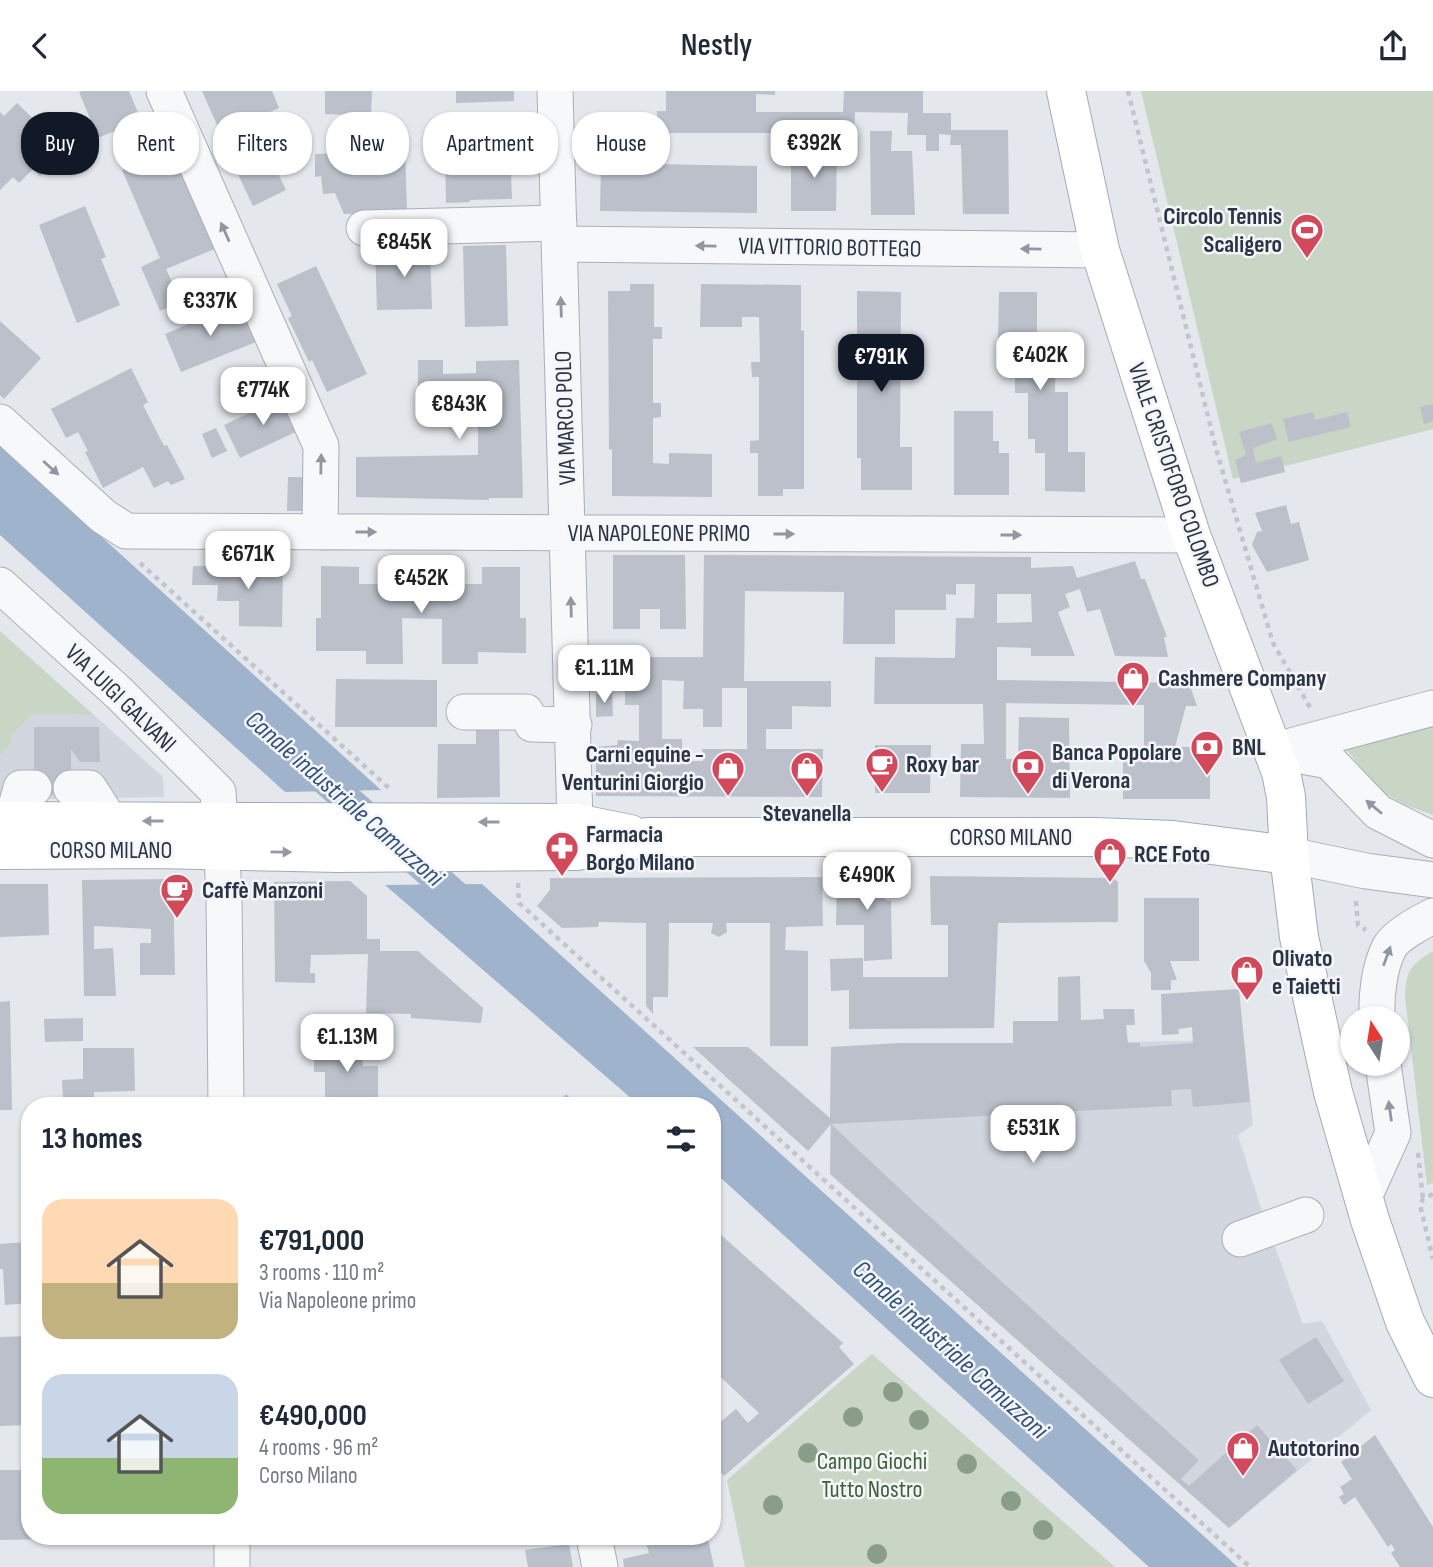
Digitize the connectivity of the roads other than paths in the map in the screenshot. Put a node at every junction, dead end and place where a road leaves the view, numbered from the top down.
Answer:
1 (164, 91) edge
2 (555, 91) edge
3 (1066, 91) edge
4 (364, 228) dead end
5 (559, 234) junction
6 (1100, 250) junction
7 (0, 422) edge
8 (320, 532) junction
9 (569, 533) junction
10 (1191, 535) junction
11 (0, 585) edge
12 (1433, 708) edge
13 (464, 712) dead end
14 (574, 725) junction
15 (1274, 751) junction
16 (34, 788) dead end
17 (71, 788) dead end
18 (110, 821) junction
19 (575, 823) junction
20 (4, 830) edge
21 (221, 837) junction
22 (648, 837) junction
23 (1433, 840) edge
24 (1289, 855) junction
25 (1433, 880) edge
26 (1433, 916) edge
27 (1378, 1006) edge
28 (1385, 1076) edge
29 (226, 1097) edge
30 (1364, 1197) junction
31 (1306, 1215) dead end
32 (1240, 1239) dead end
33 (1433, 1378) edge
34 (232, 1545) edge
35 (596, 1545) edge
36 (232, 1567) edge
37 (600, 1567) edge

8 -> 1 street
2 - 5 street, VIA MARCO POLO
3 - 6 main road, VIALE CRISTOFORO COLOMBO
4 - 5 street
6 -> 5 street, VIA VITTORIO BOTTEGO
9 -> 5 street, VIA MARCO POLO
6 - 10 main road, VIALE CRISTOFORO COLOMBO
7 -> 8 street, VIA NAPOLEONE PRIMO
8 -> 9 street, VIA NAPOLEONE PRIMO
9 -> 10 street, VIA NAPOLEONE PRIMO
14 -> 9 street, VIA MARCO POLO
10 - 15 main road, VIALE CRISTOFORO COLOMBO
11 - 21 street, VIA LUIGI GALVANI
12 - 15 street
13 - 14 street
14 - 19 street, VIA MARCO POLO
23 -> 15 street
15 - 24 main road, VIALE CRISTOFORO COLOMBO
16 - 20 street
17 - 18 street
18 - 20 main road, CORSO MILANO
21 -> 18 main road, CORSO MILANO
19 -> 21 main road, CORSO MILANO
19 - 22 main road, CORSO MILANO
20 - 21 main road, CORSO MILANO
21 -> 22 main road, CORSO MILANO
21 - 29 street, VIA LUIGI GALVANI
22 - 24 main road, CORSO MILANO
24 - 25 street
24 - 30 main road, VIALE CRISTOFORO COLOMBO
27 -> 26 street
30 -> 28 street
30 - 33 main road, VIALE CRISTOFORO COLOMBO
31 - 32 street
34 - 36 street
35 - 37 street

